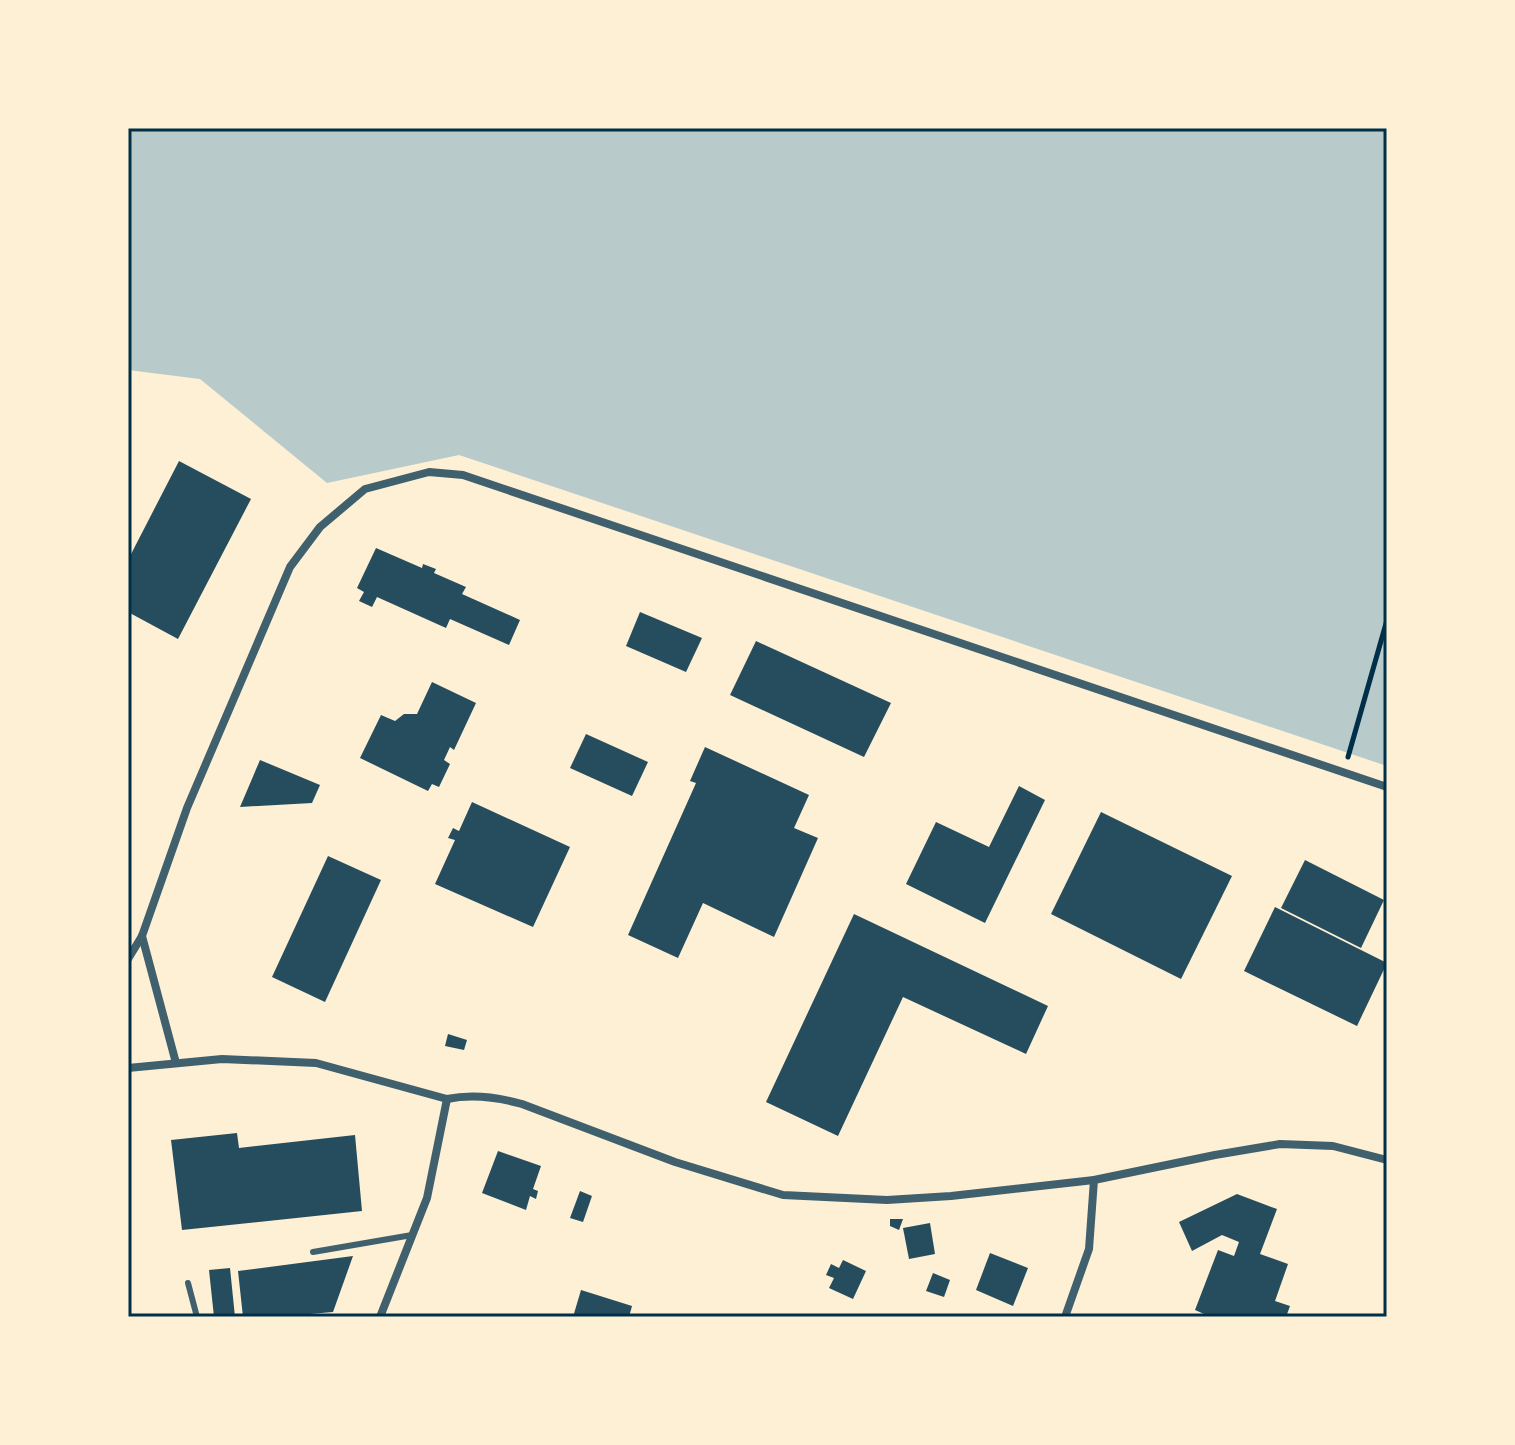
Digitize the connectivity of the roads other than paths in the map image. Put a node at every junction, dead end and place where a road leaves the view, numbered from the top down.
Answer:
1 (1387, 787) edge
2 (142, 936) junction
3 (128, 959) edge
4 (176, 1063) junction
5 (128, 1068) edge
6 (447, 1099) junction
7 (1387, 1160) edge
8 (1094, 1180) junction
9 (412, 1235) junction
10 (313, 1252) dead end
11 (188, 1283) dead end
12 (197, 1317) edge
13 (380, 1317) edge
14 (1065, 1317) edge

1 - 2 street
2 - 3 street
2 - 4 street
4 - 5 street
4 - 6 street
6 - 8 street
6 - 9 street
7 - 8 street
8 - 14 street
9 - 10 lane
9 - 13 street
11 - 12 lane

